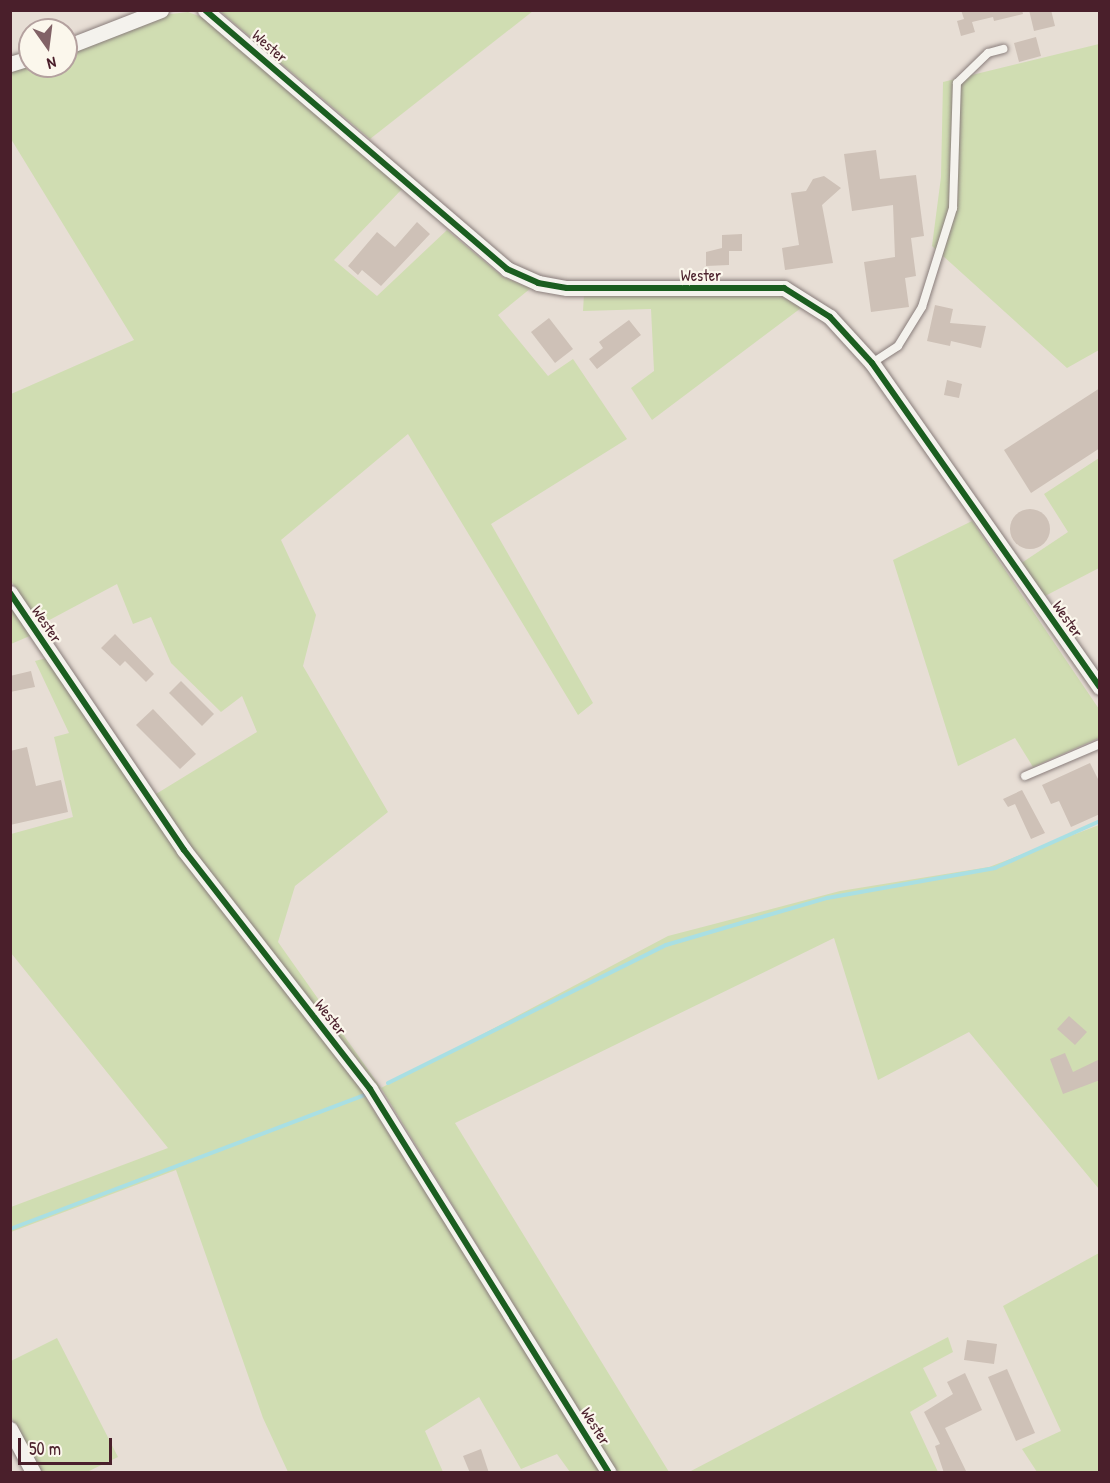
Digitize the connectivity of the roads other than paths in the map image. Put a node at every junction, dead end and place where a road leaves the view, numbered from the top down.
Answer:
1 (161, 10) edge
2 (210, 11) edge
3 (78, 42) edge
4 (1003, 48) dead end
5 (872, 363) junction
6 (10, 593) edge
7 (1100, 687) edge
8 (1100, 744) edge
9 (1025, 776) dead end
10 (10, 1429) edge
11 (33, 1473) edge
12 (608, 1473) edge

1 - 3 street
2 - 5 street, Wester
4 - 5 lane
5 - 7 street, Wester
6 - 12 street, Wester
8 - 9 lane
10 - 11 street

